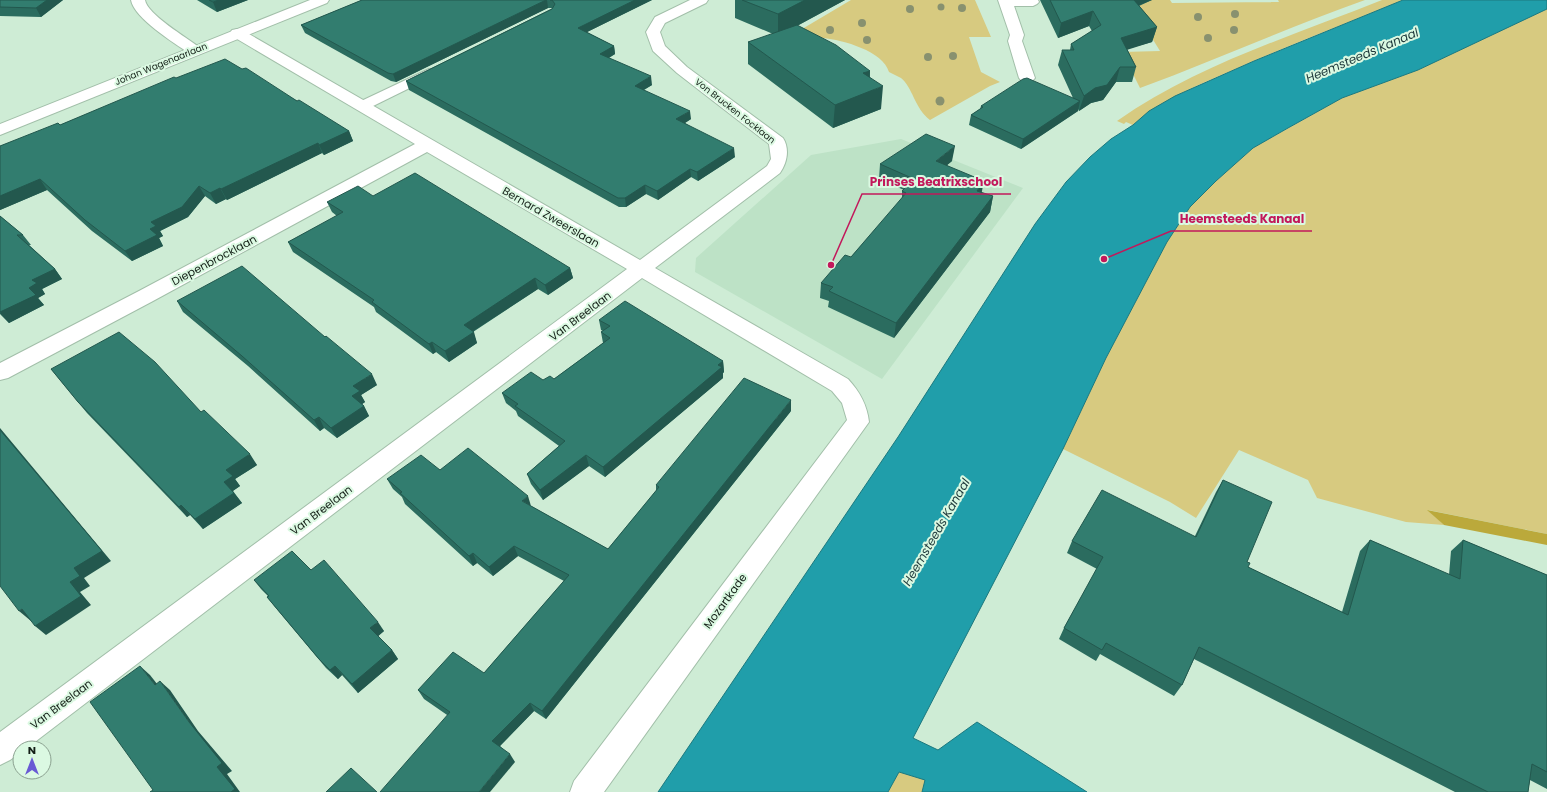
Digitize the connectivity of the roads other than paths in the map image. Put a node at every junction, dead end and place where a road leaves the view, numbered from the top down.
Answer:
1 (138, 0) edge
2 (322, 0) edge
3 (701, 0) edge
4 (1032, 0) edge
5 (1005, 1) edge
6 (237, 33) junction
7 (194, 50) junction
8 (438, 68) edge
9 (1027, 78) edge
10 (362, 106) junction
11 (0, 130) edge
12 (427, 145) junction
13 (641, 270) junction
14 (0, 372) edge
15 (856, 408) joint
16 (0, 750) edge
17 (585, 792) edge

1 - 7 street
2 - 6 street, Johan Wagenaarlaan
3 - 13 street, Von Brucken Focklaan
4 - 5 lane
5 - 9 street
6 - 7 street, Johan Wagenaarlaan
6 - 10 street, Bernard Zweerslaan
7 - 11 street, Johan Wagenaarlaan
8 - 10 lane
10 - 12 street, Bernard Zweerslaan
12 - 13 street, Bernard Zweerslaan
12 - 14 street, Diepenbrocklaan
13 - 15 street, Bernard Zweerslaan
13 - 16 street, Van Breelaan
15 - 17 street, Mozartkade

